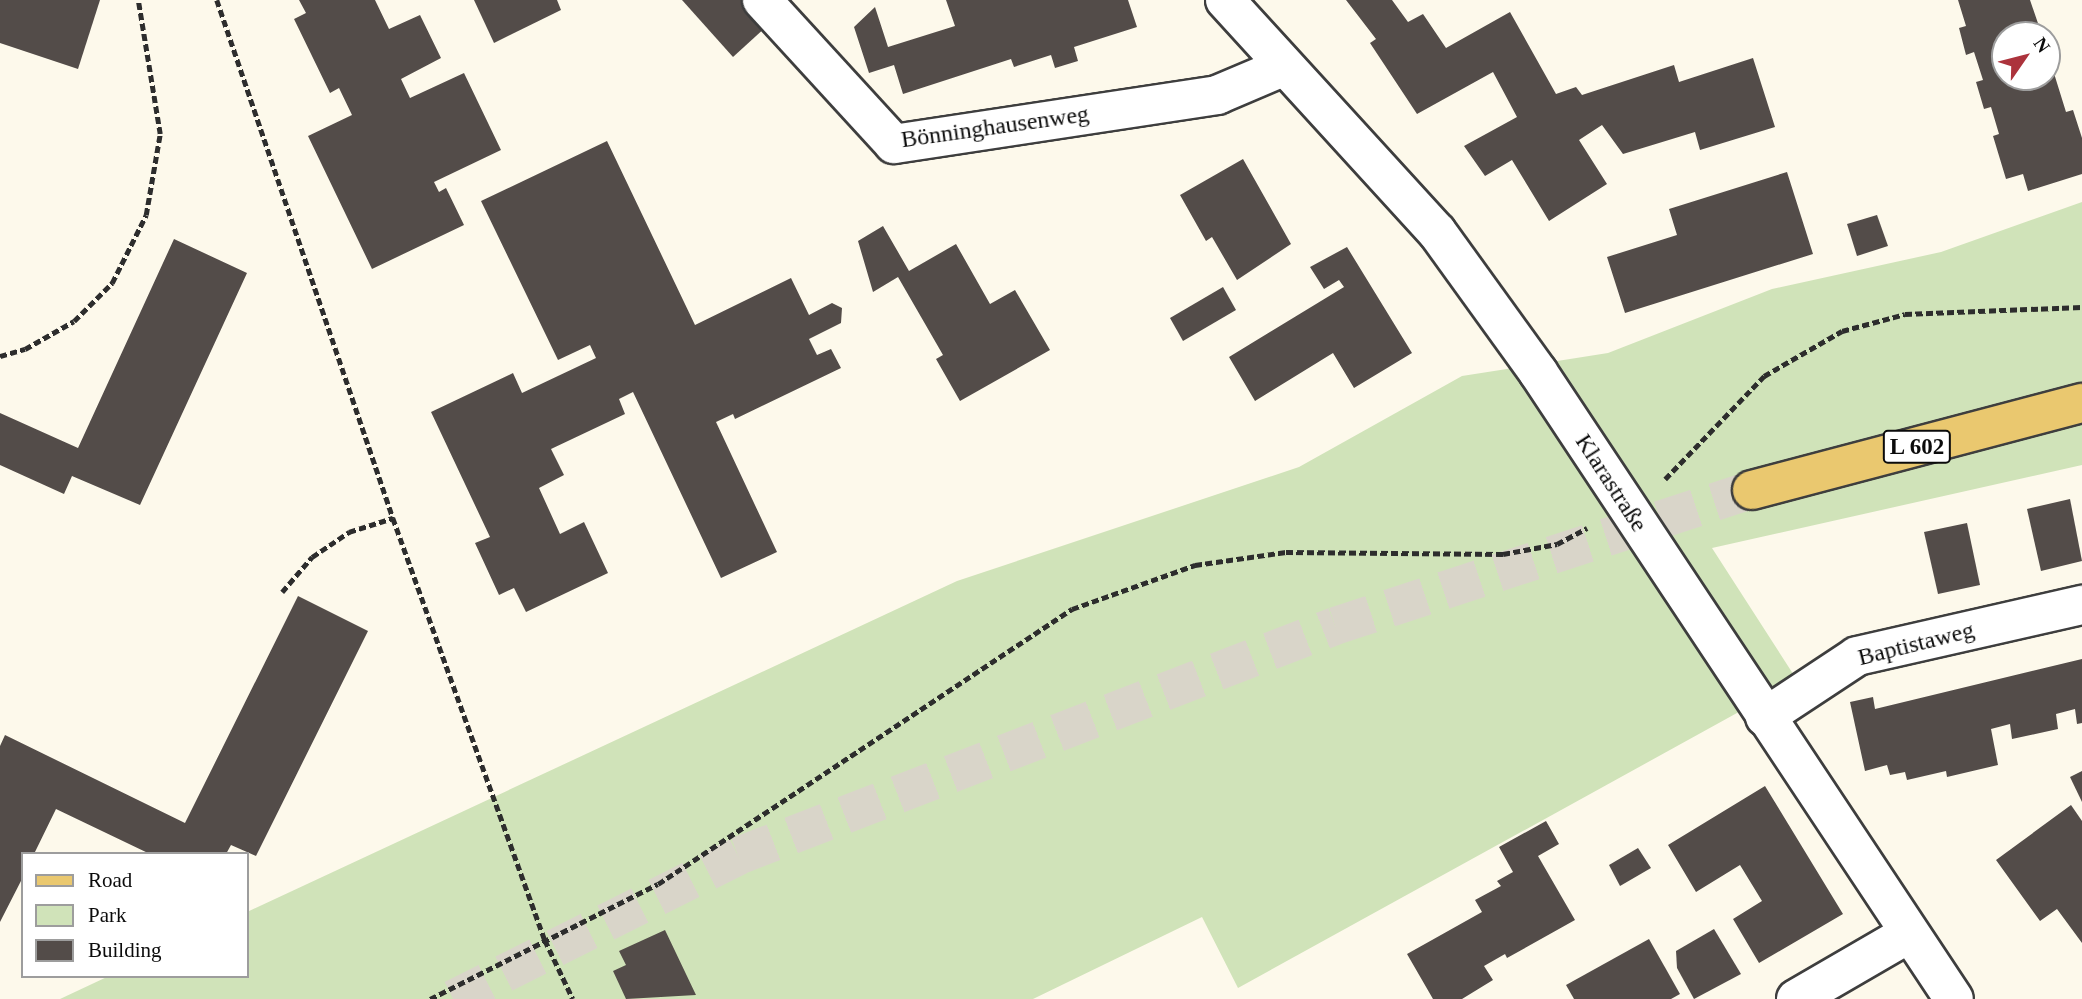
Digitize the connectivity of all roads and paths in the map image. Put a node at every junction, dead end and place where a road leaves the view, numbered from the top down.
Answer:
1 (138, 0) edge
2 (217, 0) edge
3 (762, 0) edge
4 (1225, 0) edge
5 (1283, 67) junction
6 (2082, 307) edge
7 (0, 356) edge
8 (2082, 404) edge
9 (1752, 490) tunnel mouth
10 (1627, 507) junction
11 (393, 518) junction
12 (282, 592) dead end
13 (2082, 605) edge
14 (1765, 717) junction
15 (1908, 934) junction
16 (545, 940) junction
17 (430, 999) edge
18 (573, 999) edge
19 (1796, 999) edge
20 (1954, 999) edge

1 - 7 path
2 - 11 path
3 - 5 street, Bönninghausenweg
4 - 5 street, Klarastraße
5 - 10 street, Klarastraße
6 - 10 path
8 - 9 main road, L 602
10 - 14 street, Klarastraße
10 - 16 path
11 - 12 path
11 - 16 path
13 - 14 street, Baptistaweg
14 - 15 street, Klarastraße
15 - 19 street
15 - 20 street, Klarastraße
16 - 17 path
16 - 18 path

